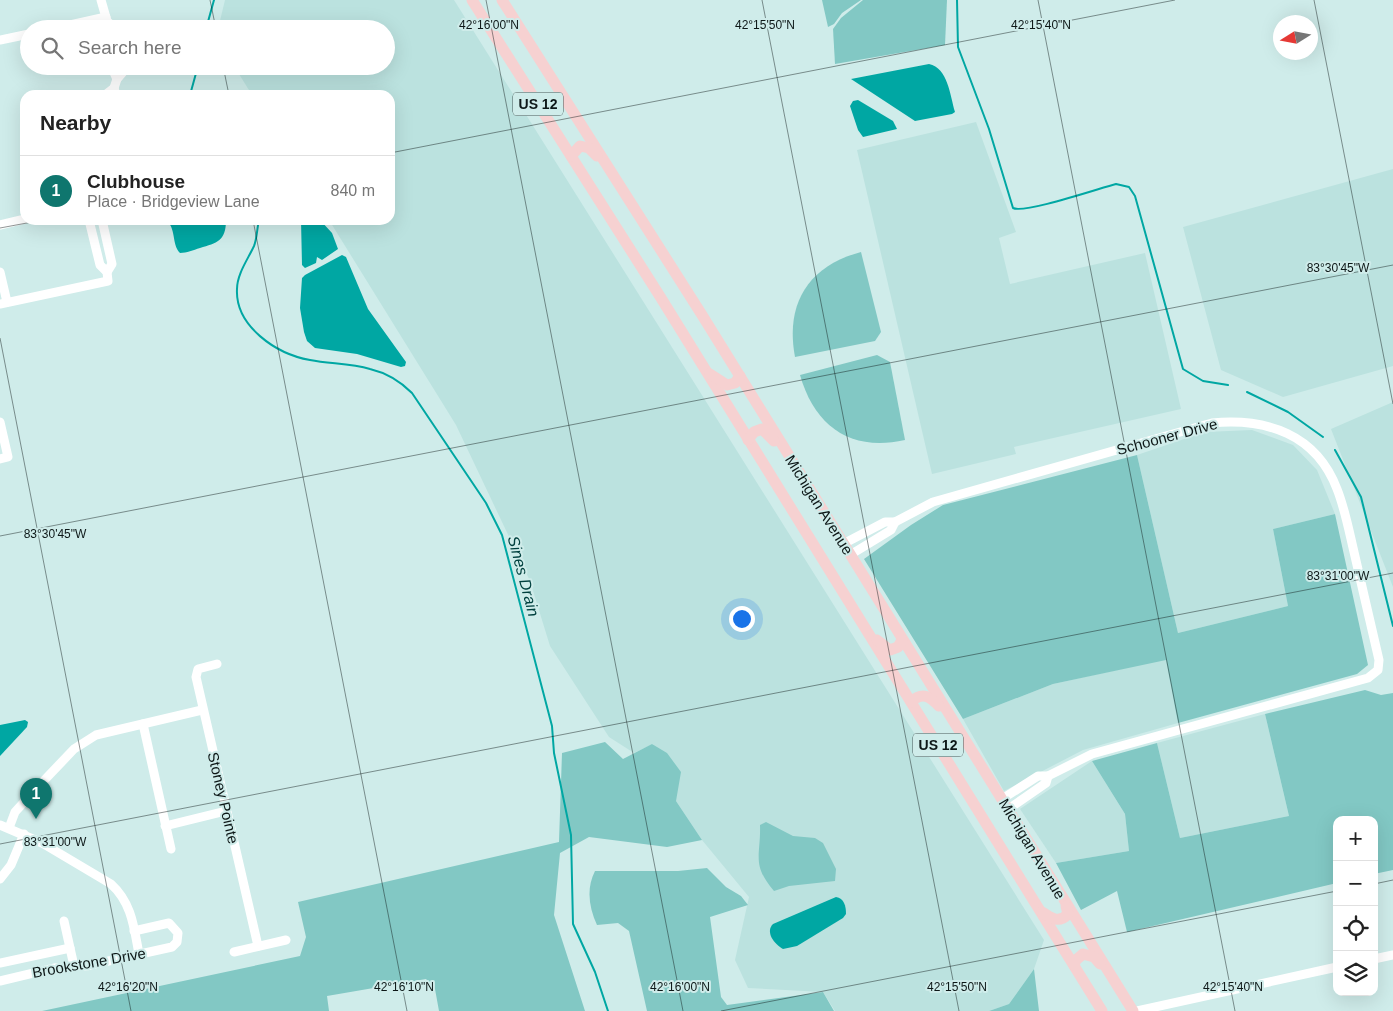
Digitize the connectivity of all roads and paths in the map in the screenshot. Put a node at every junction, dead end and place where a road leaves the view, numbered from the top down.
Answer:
1 (102, 0) edge
2 (472, 0) edge
3 (502, 0) edge
4 (105, 20) edge
5 (20, 36) edge
6 (0, 40) edge
7 (122, 75) edge
8 (116, 87) edge
9 (570, 156) junction
10 (610, 170) junction
11 (20, 220) edge
12 (0, 225) edge
13 (90, 225) edge
14 (103, 225) edge
15 (0, 272) edge
16 (107, 276) junction
17 (3, 303) edge
18 (707, 372) junction
19 (740, 376) junction
20 (0, 422) edge
21 (748, 440) junction
22 (0, 459) edge
23 (796, 468) junction
24 (895, 522) junction
25 (843, 544) junction
26 (850, 555) junction
27 (870, 634) junction
28 (902, 640) junction
29 (217, 664) dead end
30 (911, 702) junction
31 (202, 710) junction
32 (952, 720) junction
33 (143, 724) junction
34 (1004, 804) junction
35 (226, 811) junction
36 (4, 826) edge
37 (165, 826) junction
38 (24, 834) junction
39 (171, 850) dead end
40 (0, 879) edge
41 (1066, 906) junction
42 (1040, 912) junction
43 (64, 921) dead end
44 (134, 931) junction
45 (286, 940) dead end
46 (258, 946) junction
47 (70, 948) junction
48 (234, 952) dead end
49 (139, 954) junction
50 (1393, 955) edge
51 (1378, 958) edge
52 (0, 963) edge
53 (1074, 964) junction
54 (74, 966) junction
55 (1333, 968) edge
56 (1112, 976) junction
57 (0, 981) edge
58 (1102, 1011) edge
59 (1132, 1011) edge
60 (1137, 1011) edge

1 - 4 street
2 - 9 main road, Michigan Avenue / US 12
3 - 10 main road, Michigan Avenue / US 12
5 - 6 street
7 - 8 street
9 - 10 main road
9 - 18 main road, Michigan Avenue / US 12
10 - 19 main road, Michigan Avenue / US 12
11 - 12 street
13 - 16 street
14 - 16 street
15 - 17 street
16 - 17 street
18 - 19 main road
18 - 21 main road, Michigan Avenue / US 12
19 - 23 main road, Michigan Avenue / US 12
20 - 22 street
21 - 23 main road
21 - 27 main road, Michigan Avenue / US 12
23 - 25 main road, Michigan Avenue / US 12
24 - 25 street, Schooner Drive
24 - 26 street, Schooner Drive
24 - 34 street, Schooner Drive
25 - 26 main road, Michigan Avenue / US 12
26 - 28 main road, Michigan Avenue / US 12
27 - 28 main road
27 - 30 main road, Michigan Avenue / US 12
28 - 32 main road, Michigan Avenue / US 12
29 - 31 street, Stoney Pointe
30 - 32 main road
30 - 42 main road, Michigan Avenue / US 12
31 - 33 street
31 - 35 street, Stoney Pointe
32 - 34 main road, Michigan Avenue / US 12
33 - 36 street
33 - 37 street
34 - 41 main road, Michigan Avenue / US 12
35 - 37 street
35 - 46 street, Stoney Pointe
36 - 38 street
37 - 39 street
38 - 40 street
38 - 44 street
41 - 42 main road
41 - 56 main road, Michigan Avenue / US 12
42 - 53 main road, Michigan Avenue / US 12
43 - 47 street
44 - 49 street
44 - 49 street, Brookstone Drive
45 - 46 street
46 - 48 street
47 - 52 street
47 - 54 street
49 - 54 street, Brookstone Drive
50 - 51 street
53 - 56 main road
53 - 58 main road, Michigan Avenue / US 12
54 - 57 street, Brookstone Drive
55 - 60 street
56 - 59 main road, Michigan Avenue / US 12

